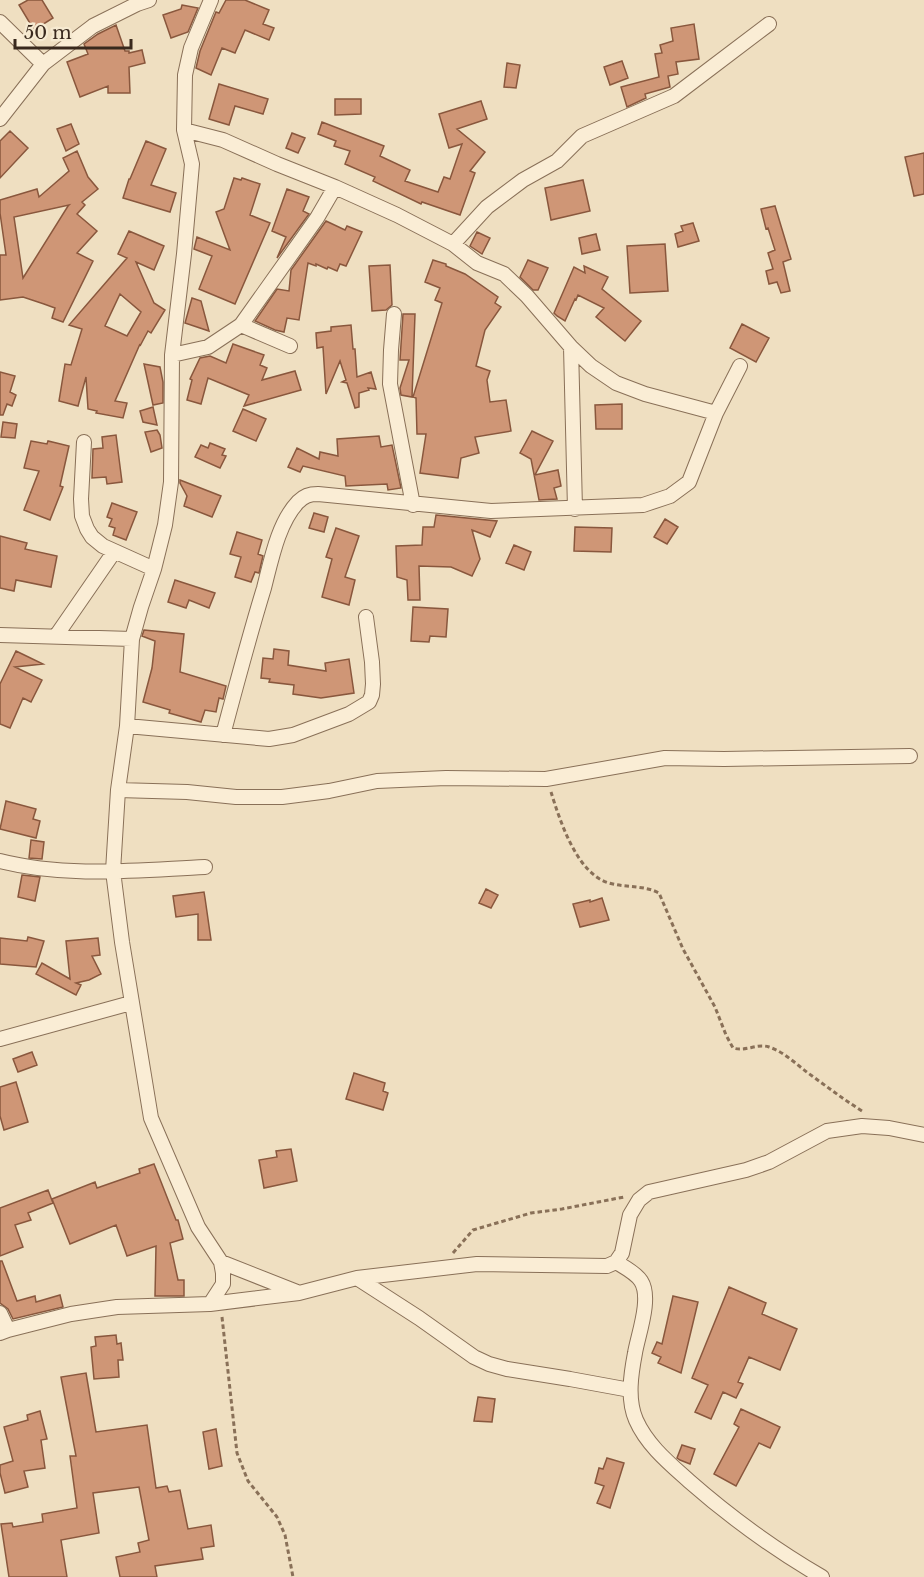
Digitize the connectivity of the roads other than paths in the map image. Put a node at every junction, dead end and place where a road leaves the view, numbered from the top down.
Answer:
1 (148, 0) edge
2 (211, 0) edge
3 (0, 22) edge
4 (769, 24) dead end
5 (43, 64) junction
6 (0, 119) edge
7 (184, 130) junction
8 (335, 187) junction
9 (453, 244) junction
10 (394, 314) dead end
11 (241, 325) junction
12 (290, 346) dead end
13 (571, 347) junction
14 (172, 355) junction
15 (740, 366) dead end
16 (717, 413) junction
17 (84, 442) dead end
18 (413, 505) junction
19 (575, 508) junction
20 (114, 552) junction
21 (154, 569) junction
22 (366, 617) dead end
23 (0, 635) edge
24 (56, 636) junction
25 (132, 639) junction
26 (127, 726) junction
27 (223, 735) junction
28 (910, 756) dead end
29 (118, 790) junction
30 (0, 861) edge
31 (14, 864) junction
32 (205, 867) dead end
33 (113, 871) junction
34 (0, 873) edge
35 (131, 1003) junction
36 (0, 1039) edge
37 (924, 1135) edge
38 (220, 1262) junction
39 (616, 1262) junction
40 (357, 1278) junction
41 (299, 1293) junction
42 (215, 1303) junction
43 (0, 1313) edge
44 (4, 1331) edge
45 (630, 1390) junction
46 (822, 1577) edge

1 - 5 street
2 - 7 street
3 - 5 street
4 - 9 street
5 - 6 street
7 - 8 street
7 - 14 street
8 - 9 street
8 - 11 street
9 - 13 street
10 - 18 street
11 - 12 street
11 - 14 street
13 - 16 street
13 - 19 street
14 - 21 street
15 - 16 street
16 - 19 street
17 - 20 street
18 - 19 street
18 - 27 street
20 - 21 street
20 - 24 street
21 - 25 street
22 - 27 street
23 - 24 street
24 - 25 street
25 - 26 street
26 - 27 street
26 - 29 street
28 - 29 street
29 - 33 street
30 - 31 street
31 - 33 street
31 - 34 street
32 - 33 street
33 - 35 street
35 - 36 street
35 - 38 street
37 - 39 street
38 - 41 street
38 - 42 street
39 - 40 street
39 - 45 street
40 - 41 street
40 - 45 street
41 - 42 street
42 - 44 street
43 - 44 street
45 - 46 street

